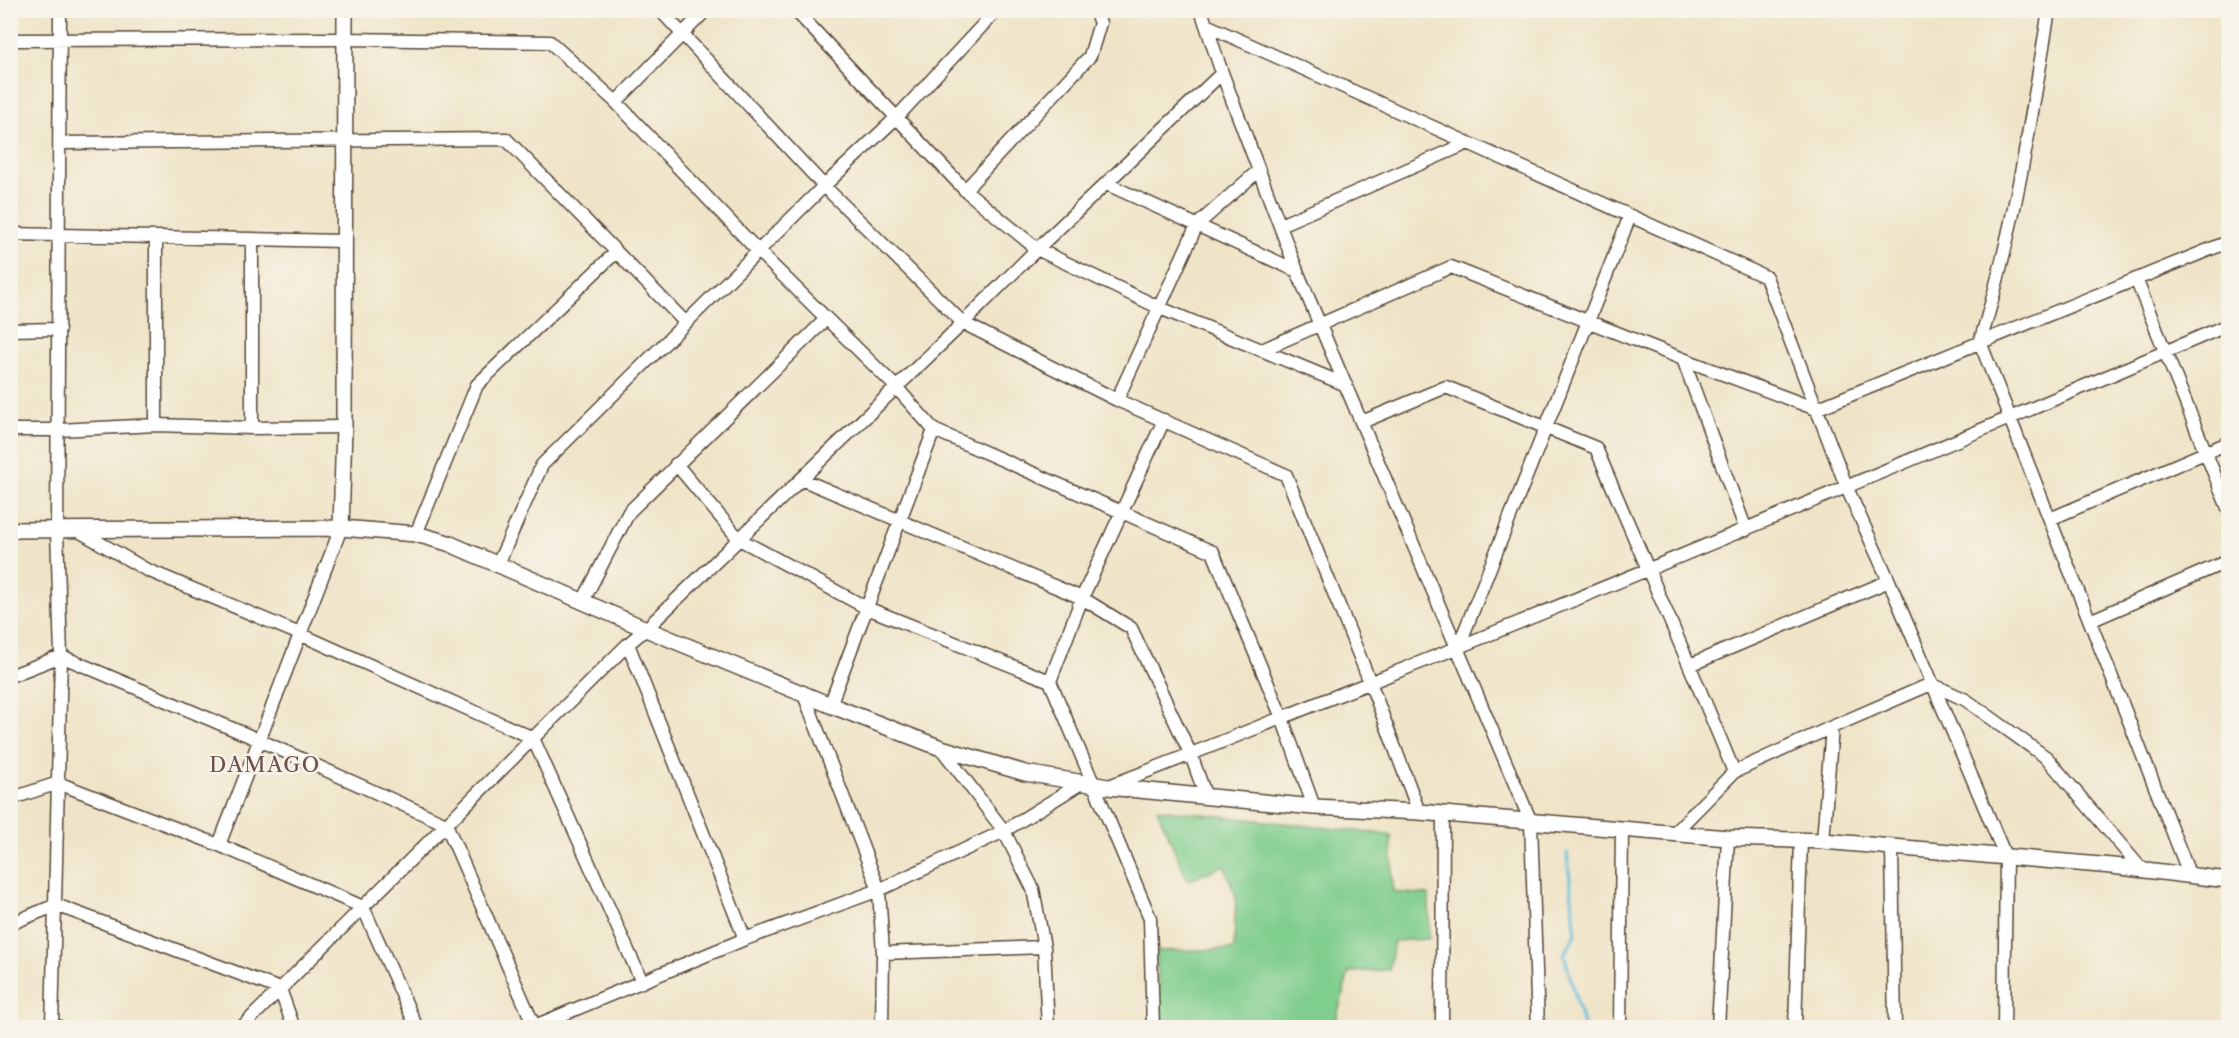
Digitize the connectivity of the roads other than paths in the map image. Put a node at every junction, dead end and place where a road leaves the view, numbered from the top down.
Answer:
1 (60, 10) edge
2 (345, 10) edge
3 (660, 10) edge
4 (705, 10) edge
5 (795, 10) edge
6 (991, 10) edge
7 (1095, 10) edge
8 (1201, 10) edge
9 (2049, 10) edge
10 (1206, 25) junction
11 (684, 34) junction
12 (345, 39) junction
13 (10, 40) edge
14 (60, 40) junction
15 (1222, 73) junction
16 (616, 102) junction
17 (897, 117) junction
18 (345, 140) junction
19 (60, 143) junction
20 (1468, 143) junction
21 (1259, 170) junction
22 (1107, 184) junction
23 (824, 186) junction
24 (965, 190) junction
25 (1630, 216) junction
26 (1197, 225) junction
27 (1280, 225) junction
28 (10, 234) edge
29 (60, 236) junction
30 (156, 237) junction
31 (252, 239) junction
32 (343, 241) junction
33 (2229, 242) edge
34 (1037, 249) junction
35 (758, 251) junction
36 (616, 252) junction
37 (1297, 271) junction
38 (2136, 279) junction
39 (1160, 308) junction
40 (826, 319) junction
41 (685, 322) junction
42 (1588, 322) junction
43 (963, 323) junction
44 (1320, 325) junction
45 (2229, 326) edge
46 (59, 329) junction
47 (10, 330) edge
48 (1980, 342) junction
49 (1262, 350) junction
50 (2166, 352) junction
51 (1683, 359) junction
52 (1346, 385) junction
53 (896, 387) junction
54 (1117, 400) junction
55 (1816, 409) junction
56 (2010, 419) junction
57 (1164, 420) junction
58 (1362, 422) junction
59 (156, 425) junction
60 (344, 427) junction
61 (252, 428) junction
62 (1546, 428) junction
63 (10, 430) edge
64 (59, 430) junction
65 (934, 430) junction
66 (2229, 443) edge
67 (2206, 453) junction
68 (676, 464) junction
69 (801, 479) junction
70 (1847, 488) junction
71 (2229, 508) edge
72 (1120, 511) junction
73 (2050, 519) junction
74 (898, 521) junction
75 (341, 528) junction
76 (18, 530) edge
77 (57, 530) junction
78 (1746, 530) junction
79 (79, 531) junction
80 (416, 534) junction
81 (10, 538) edge
82 (739, 539) junction
83 (2229, 561) edge
84 (498, 564) junction
85 (1647, 570) junction
86 (1889, 582) junction
87 (1082, 598) junction
88 (583, 601) junction
89 (867, 608) junction
90 (2090, 621) junction
91 (646, 629) junction
92 (302, 635) junction
93 (628, 644) junction
94 (1458, 648) junction
95 (61, 656) junction
96 (1690, 665) junction
97 (10, 676) edge
98 (1050, 681) junction
99 (1370, 682) junction
100 (1931, 684) junction
101 (803, 692) junction
102 (830, 705) junction
103 (1282, 718) junction
104 (1832, 727) junction
105 (533, 738) junction
106 (259, 740) junction
107 (941, 748) junction
108 (1191, 755) junction
109 (1734, 772) junction
110 (58, 783) junction
111 (1095, 785) junction
112 (1206, 797) junction
113 (10, 799) edge
114 (1314, 807) junction
115 (1419, 812) junction
116 (1443, 813) junction
117 (1531, 822) junction
118 (446, 824) junction
119 (1622, 828) junction
120 (1004, 831) junction
121 (1674, 832) junction
122 (1728, 838) junction
123 (1801, 840) junction
124 (1823, 841) junction
125 (219, 845) junction
126 (1892, 849) junction
127 (2006, 858) junction
128 (2142, 870) junction
129 (2190, 876) junction
130 (2229, 880) edge
131 (879, 890) junction
132 (56, 905) junction
133 (363, 907) junction
134 (10, 924) edge
135 (745, 939) junction
136 (1044, 947) junction
137 (883, 953) junction
138 (642, 982) junction
139 (280, 989) junction
140 (52, 1027) edge
141 (533, 1027) edge
142 (241, 1028) edge
143 (294, 1028) edge
144 (417, 1028) edge
145 (882, 1028) edge
146 (1048, 1028) edge
147 (1153, 1028) edge
148 (1443, 1028) edge
149 (1538, 1028) edge
150 (1620, 1028) edge
151 (1718, 1028) edge
152 (1795, 1028) edge
153 (1895, 1028) edge
154 (2004, 1028) edge

1 - 14 street
2 - 12 main road
3 - 11 street
4 - 11 street
5 - 17 street
6 - 17 street
7 - 24 street
8 - 10 street
9 - 48 street
10 - 15 street
10 - 20 street
11 - 16 street
11 - 23 street
12 - 14 street
12 - 16 street
12 - 18 main road
13 - 14 street
14 - 19 street
15 - 21 street
15 - 22 street
16 - 35 street
17 - 23 street
17 - 24 street
18 - 19 street
18 - 32 main road
18 - 36 street
19 - 29 street
20 - 25 street
20 - 27 street
21 - 26 street
21 - 27 street
22 - 26 street
22 - 34 street
23 - 35 street
23 - 43 street
24 - 34 street
25 - 42 street
25 - 55 street
26 - 37 street
26 - 39 street
27 - 37 street
28 - 29 street
29 - 30 street
29 - 46 street
30 - 31 street
30 - 59 street
31 - 32 street
31 - 61 street
32 - 60 main road
33 - 38 street
34 - 39 street
34 - 43 street
35 - 40 street
35 - 41 street
36 - 41 street
36 - 80 street
37 - 44 street
38 - 48 street
38 - 50 street
39 - 49 street
39 - 54 street
40 - 53 street
40 - 68 street
41 - 84 street
42 - 44 street
42 - 51 street
42 - 62 street
43 - 53 street
43 - 54 street
44 - 49 street
44 - 52 street
45 - 50 street
46 - 47 street
46 - 64 street
48 - 55 street
48 - 56 street
49 - 52 street
50 - 56 street
50 - 67 street
51 - 55 street
51 - 78 street
52 - 58 street
53 - 65 street
53 - 69 street
54 - 57 street
55 - 70 street
56 - 70 street
56 - 73 street
57 - 72 street
57 - 99 street
58 - 62 street
58 - 94 street
59 - 61 street
59 - 64 street
60 - 61 street
60 - 75 main road
62 - 85 street
62 - 94 street
63 - 64 street
64 - 77 street
65 - 72 street
65 - 74 street
66 - 67 street
67 - 71 street
67 - 73 street
68 - 82 street
68 - 88 street
69 - 74 street
69 - 82 street
70 - 78 street
70 - 86 street
72 - 87 street
72 - 103 street
73 - 90 street
74 - 87 street
74 - 89 street
75 - 79 main road
75 - 80 main road
75 - 92 street
76 - 77 main road
76 - 81 street
77 - 79 main road
77 - 95 street
78 - 85 street
79 - 92 street
80 - 84 main road
82 - 89 street
82 - 91 street
83 - 90 street
84 - 88 main road
85 - 94 street
85 - 96 street
86 - 96 street
86 - 100 street
87 - 98 street
87 - 108 street
88 - 91 main road
89 - 98 street
89 - 102 street
90 - 129 street
91 - 93 street
91 - 101 main road
92 - 105 street
92 - 106 street
93 - 105 street
93 - 135 street
94 - 99 street
94 - 117 street
95 - 97 street
95 - 106 street
95 - 110 street
96 - 109 street
98 - 111 street
99 - 103 street
99 - 115 street
100 - 104 street
100 - 127 street
100 - 128 street
101 - 102 main road
101 - 131 street
102 - 107 main road
103 - 108 street
103 - 114 street
104 - 109 street
104 - 124 street
105 - 118 street
105 - 138 street
106 - 118 street
106 - 125 street
107 - 111 main road
107 - 120 street
108 - 111 street
108 - 112 street
109 - 121 street
110 - 113 street
110 - 125 street
110 - 132 street
111 - 112 main road
111 - 120 street
111 - 147 street
112 - 114 main road
114 - 115 main road
115 - 116 main road
116 - 117 main road
116 - 148 street
117 - 119 main road
117 - 149 street
118 - 133 street
118 - 141 street
119 - 121 main road
119 - 150 street
120 - 131 street
120 - 136 street
121 - 122 main road
122 - 123 main road
122 - 151 street
123 - 124 main road
123 - 152 street
124 - 126 main road
125 - 133 street
126 - 127 main road
126 - 153 street
127 - 128 main road
127 - 154 street
128 - 129 main road
129 - 130 main road
131 - 135 street
131 - 137 street
132 - 134 street
132 - 139 street
132 - 140 street
133 - 139 street
133 - 144 street
135 - 138 street
136 - 137 street
136 - 146 street
137 - 145 street
138 - 141 street
139 - 142 street
139 - 143 street

